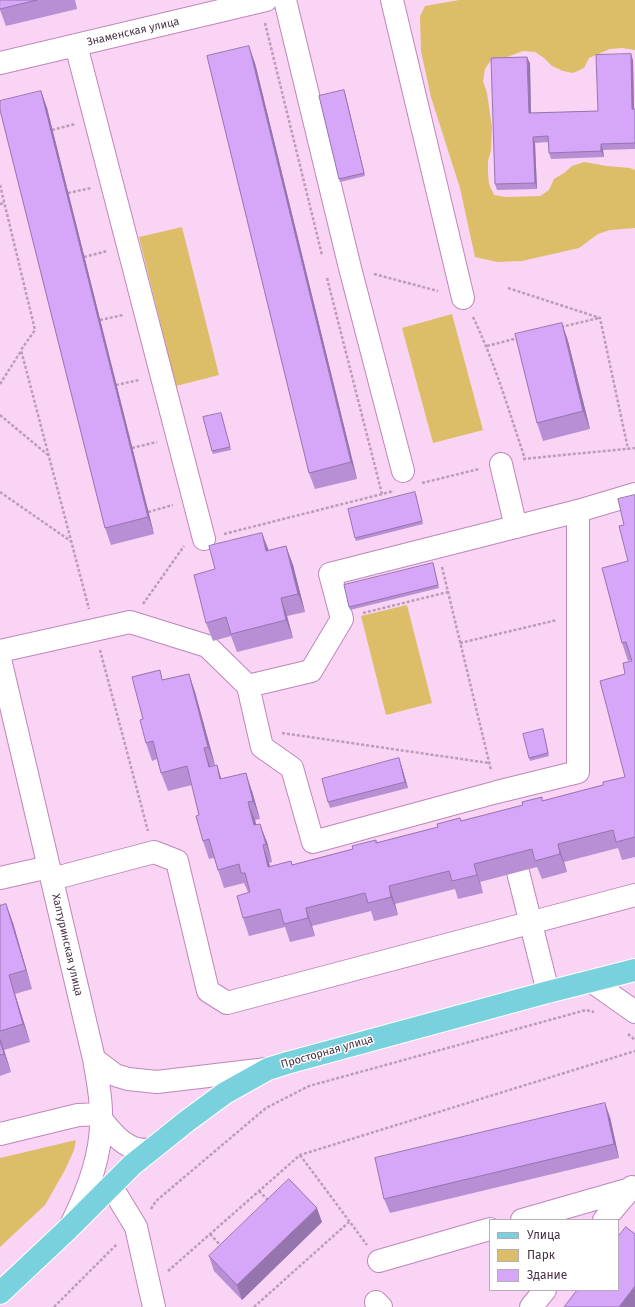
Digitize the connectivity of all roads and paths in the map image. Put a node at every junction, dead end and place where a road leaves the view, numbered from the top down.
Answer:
1 (266, 0) edge
2 (285, 0) edge
3 (392, 0) edge
4 (76, 45) junction
5 (0, 62) edge
6 (0, 185) edge
7 (4, 203) junction
8 (0, 204) edge
9 (350, 268) junction
10 (508, 288) dead end
11 (463, 298) junction
12 (600, 318) junction
13 (555, 329) edge
14 (524, 336) edge
15 (487, 346) junction
16 (21, 350) junction
17 (0, 384) edge
18 (0, 415) edge
19 (635, 448) edge
20 (628, 449) junction
21 (49, 455) junction
22 (525, 459) junction
23 (501, 464) junction
24 (406, 482) junction
25 (0, 492) edge
26 (635, 494) edge
27 (578, 511) junction
28 (516, 527) junction
29 (204, 539) junction
30 (72, 542) junction
31 (437, 546) junction
32 (448, 592) junction
33 (578, 614) junction
34 (342, 619) junction
35 (130, 622) junction
36 (95, 630) junction
37 (460, 643) junction
38 (0, 651) edge
39 (0, 659) edge
40 (248, 686) junction
41 (258, 729) junction
42 (490, 763) junction
43 (497, 792) junction
44 (503, 814) edge
45 (154, 852) junction
46 (518, 872) edge
47 (50, 873) junction
48 (0, 878) edge
49 (635, 894) edge
50 (530, 922) junction
51 (635, 970) edge
52 (591, 981) junction
53 (548, 992) junction
54 (635, 1012) edge
55 (597, 1013) dead end
56 (624, 1031) dead end
57 (635, 1040) edge
58 (635, 1051) edge
59 (94, 1059) junction
60 (268, 1069) junction
61 (101, 1116) junction
62 (0, 1134) edge
63 (150, 1150) junction
64 (300, 1155) junction
65 (111, 1186) junction
66 (633, 1186) edge
67 (259, 1191) junction
68 (272, 1205) edge
69 (525, 1219) edge
70 (605, 1219) edge
71 (349, 1222) junction
72 (136, 1226) junction
73 (68, 1229) junction
74 (489, 1229) edge
75 (210, 1234) junction
76 (225, 1250) edge
77 (379, 1261) joint
78 (544, 1291) edge
79 (0, 1293) edge
80 (152, 1298) edge
81 (54, 1307) edge
82 (254, 1307) edge
83 (531, 1307) edge

1 - 4 street, Знаменская улица
2 - 9 street
3 - 11 street
4 - 5 street, Знаменская улица
4 - 29 street
6 - 7 path
7 - 8 path
7 - 16 path
9 - 11 path
9 - 24 street
10 - 12 path
11 - 15 path
12 - 13 path
12 - 20 path
14 - 15 path
15 - 22 path
16 - 17 path
16 - 21 path
18 - 21 path
19 - 20 path
20 - 22 path
21 - 30 path
22 - 23 path
23 - 24 path
23 - 28 street
24 - 29 path
25 - 30 path
26 - 27 street
27 - 28 street
27 - 33 street
28 - 31 street
29 - 35 path
30 - 36 path
31 - 32 path
31 - 34 street
32 - 34 path
32 - 37 path
33 - 37 path
33 - 43 street
34 - 40 street
35 - 36 street
35 - 40 street
36 - 38 street
36 - 45 path
37 - 42 path
39 - 47 street, Халтуринская улица
40 - 41 street
41 - 42 path
41 - 43 street
42 - 43 path
43 - 44 street
45 - 47 street
45 - 50 street
46 - 50 street
47 - 48 street
47 - 59 street, Халтуринская улица
49 - 50 street
50 - 53 street
51 - 52 main road, Просторная улица
52 - 53 main road, Просторная улица
52 - 54 street
53 - 60 main road, Просторная улица
55 - 72 path
56 - 57 path
58 - 64 path
59 - 60 street
59 - 61 street, Халтуринская улица
60 - 63 main road, Просторная улица
61 - 62 street
61 - 63 street
61 - 73 street, Халтуринская улица
63 - 65 main road, Просторная улица
64 - 67 path
64 - 71 path
65 - 72 street
65 - 73 main road, Просторная улица
66 - 69 street
66 - 70 street
67 - 68 path
67 - 75 path
71 - 77 path
71 - 82 path
72 - 80 street
72 - 81 path
73 - 79 main road, Просторная улица
74 - 77 street
75 - 76 path
75 - 80 path
78 - 83 street

